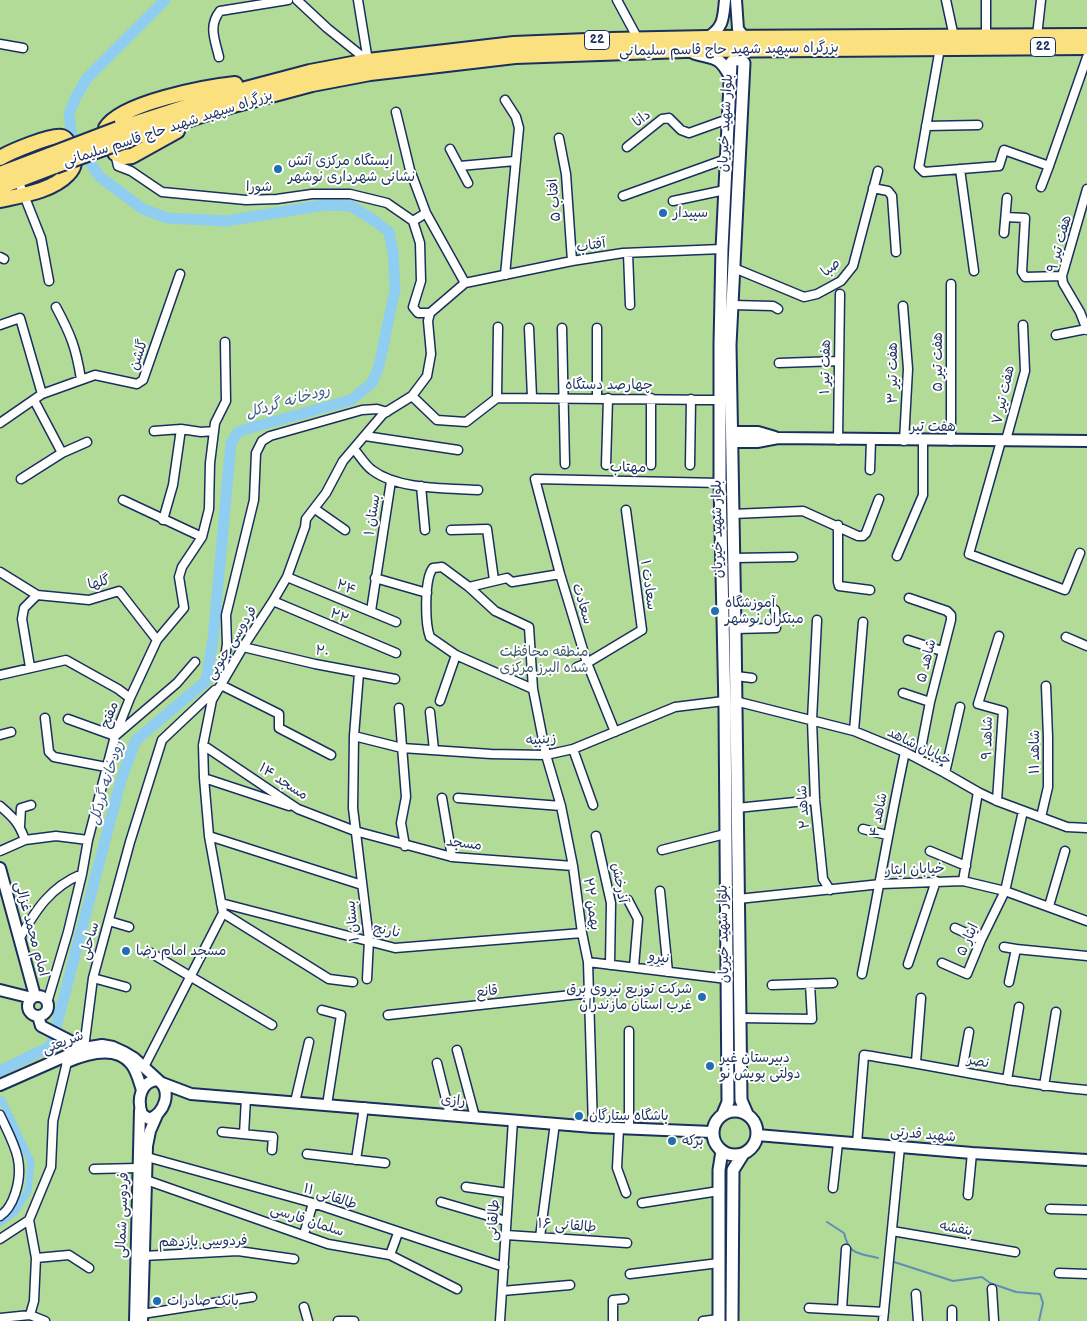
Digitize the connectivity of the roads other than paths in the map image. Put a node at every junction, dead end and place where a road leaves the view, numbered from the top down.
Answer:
1 (288, 0) edge
2 (297, 0) edge
3 (358, 0) edge
4 (617, 0) edge
5 (725, 0) edge
6 (736, 0) edge
7 (946, 0) edge
8 (986, 0) edge
9 (1041, 0) edge
10 (986, 36) junction
11 (1037, 36) junction
12 (1087, 36) edge
13 (954, 37) junction
14 (707, 38) junction
15 (745, 38) junction
16 (638, 39) junction
17 (0, 44) edge
18 (1087, 47) edge
19 (23, 48) dead end
20 (940, 48) junction
21 (685, 50) junction
22 (757, 50) junction
23 (219, 57) dead end
24 (1087, 57) edge
25 (368, 61) junction
26 (744, 63) junction
27 (730, 76) junction
28 (283, 79) junction
29 (505, 100) dead end
30 (226, 107) junction
31 (396, 112) dead end
32 (728, 119) junction
33 (978, 125) dead end
34 (926, 126) junction
35 (120, 135) junction
36 (559, 138) dead end
37 (626, 147) dead end
38 (450, 149) dead end
39 (114, 153) junction
40 (132, 156) junction
41 (0, 158) edge
42 (726, 159) junction
43 (53, 160) junction
44 (515, 161) junction
45 (460, 166) junction
46 (1049, 166) junction
47 (960, 169) junction
48 (131, 171) junction
49 (878, 171) dead end
50 (0, 174) edge
51 (18, 180) junction
52 (468, 183) dead end
53 (0, 187) edge
54 (1041, 187) dead end
55 (873, 188) junction
56 (1087, 188) edge
57 (725, 190) junction
58 (24, 195) junction
59 (624, 196) dead end
60 (1007, 198) dead end
61 (0, 200) edge
62 (672, 201) dead end
63 (426, 213) junction
64 (1006, 217) junction
65 (413, 221) junction
66 (1078, 226) junction
67 (1087, 229) edge
68 (1004, 233) dead end
69 (722, 249) junction
70 (896, 252) dead end
71 (628, 253) junction
72 (572, 261) junction
73 (734, 268) junction
74 (974, 271) dead end
75 (180, 274) dead end
76 (504, 275) junction
77 (1062, 276) junction
78 (49, 281) dead end
79 (465, 283) junction
80 (951, 284) dead end
81 (840, 294) dead end
82 (630, 305) dead end
83 (732, 305) junction
84 (903, 306) dead end
85 (56, 307) dead end
86 (778, 309) dead end
87 (1083, 310) edge
88 (430, 313) junction
89 (0, 325) edge
90 (1023, 325) dead end
91 (498, 327) dead end
92 (529, 328) dead end
93 (562, 328) dead end
94 (597, 328) dead end
95 (1087, 329) edge
96 (1056, 335) dead end
97 (225, 342) dead end
98 (838, 361) junction
99 (779, 364) dead end
100 (81, 379) junction
101 (42, 394) junction
102 (412, 396) junction
103 (532, 397) junction
104 (497, 398) junction
105 (564, 398) junction
106 (596, 398) junction
107 (608, 398) junction
108 (651, 398) junction
109 (691, 399) junction
110 (34, 400) junction
111 (721, 400) junction
112 (387, 412) junction
113 (0, 423) edge
114 (181, 429) junction
115 (154, 431) dead end
116 (214, 431) junction
117 (365, 436) junction
118 (726, 437) junction
119 (838, 440) junction
120 (871, 440) junction
121 (904, 440) junction
122 (1003, 440) junction
123 (923, 441) junction
124 (951, 441) junction
125 (1087, 441) edge
126 (87, 442) dead end
127 (354, 449) junction
128 (458, 450) dead end
129 (62, 453) junction
130 (565, 464) dead end
131 (606, 465) dead end
132 (651, 465) dead end
133 (690, 465) dead end
134 (870, 470) dead end
135 (535, 479) joint
136 (21, 480) dead end
137 (392, 481) junction
138 (720, 483) junction
139 (421, 486) junction
140 (478, 490) dead end
141 (879, 499) dead end
142 (123, 500) dead end
143 (315, 509) junction
144 (626, 510) dead end
145 (733, 514) junction
146 (163, 520) junction
147 (838, 525) junction
148 (345, 530) dead end
149 (426, 530) dead end
150 (451, 530) dead end
151 (202, 538) junction
152 (1080, 553) dead end
153 (897, 556) dead end
154 (793, 557) dead end
155 (734, 558) junction
156 (0, 572) edge
157 (560, 574) junction
158 (286, 577) junction
159 (375, 578) junction
160 (494, 580) junction
161 (469, 587) junction
162 (870, 590) dead end
163 (427, 593) junction
164 (37, 595) junction
165 (909, 598) dead end
166 (273, 602) junction
167 (775, 610) dead end
168 (371, 611) junction
169 (818, 620) dead end
170 (396, 622) dead end
171 (863, 622) dead end
172 (735, 629) junction
173 (999, 636) dead end
174 (1066, 637) dead end
175 (157, 640) junction
176 (908, 640) dead end
177 (1087, 646) edge
178 (243, 647) junction
179 (942, 651) junction
180 (396, 653) dead end
181 (456, 655) junction
182 (194, 662) dead end
183 (587, 663) junction
184 (30, 667) junction
185 (577, 667) dead end
186 (359, 673) junction
187 (0, 675) edge
188 (736, 676) junction
189 (752, 678) dead end
190 (395, 679) dead end
191 (221, 685) junction
192 (1046, 686) dead end
193 (533, 689) junction
194 (903, 694) dead end
195 (130, 698) junction
196 (440, 701) dead end
197 (730, 701) junction
198 (930, 702) junction
199 (960, 707) dead end
200 (399, 708) dead end
201 (430, 712) dead end
202 (45, 718) dead end
203 (68, 719) dead end
204 (812, 720) junction
205 (854, 731) junction
206 (11, 732) dead end
207 (616, 732) junction
208 (0, 735) edge
209 (115, 736) junction
210 (354, 736) junction
211 (203, 744) junction
212 (402, 748) junction
213 (573, 749) junction
214 (434, 750) junction
215 (905, 752) junction
216 (331, 755) dead end
217 (546, 755) junction
218 (919, 759) junction
219 (106, 767) junction
220 (945, 772) junction
221 (204, 778) junction
222 (978, 792) junction
223 (442, 798) dead end
224 (458, 798) dead end
225 (815, 800) junction
226 (997, 801) junction
227 (594, 804) dead end
228 (31, 805) dead end
229 (0, 806) edge
230 (561, 806) junction
231 (736, 808) junction
232 (298, 809) junction
233 (1023, 811) junction
234 (1041, 817) junction
235 (20, 826) junction
236 (1087, 828) edge
237 (863, 829) dead end
238 (354, 832) junction
239 (725, 834) junction
240 (888, 835) junction
241 (209, 836) junction
242 (596, 836) dead end
243 (26, 840) junction
244 (88, 840) junction
245 (405, 846) junction
246 (662, 850) dead end
247 (0, 851) edge
248 (930, 851) dead end
249 (1065, 851) dead end
250 (452, 857) junction
251 (573, 866) junction
252 (966, 866) junction
253 (0, 868) edge
254 (82, 874) junction
255 (936, 881) junction
256 (963, 882) junction
257 (880, 884) junction
258 (362, 885) junction
259 (830, 890) junction
260 (660, 891) dead end
261 (1005, 892) junction
262 (738, 899) junction
263 (628, 900) dead end
264 (221, 903) junction
265 (1049, 906) junction
266 (223, 913) junction
267 (109, 921) junction
268 (1087, 921) edge
269 (129, 927) dead end
270 (955, 928) dead end
271 (582, 933) junction
272 (19, 939) junction
273 (369, 940) junction
274 (981, 940) junction
275 (1004, 947) dead end
276 (1016, 949) junction
277 (152, 953) dead end
278 (1087, 956) edge
279 (588, 962) junction
280 (942, 962) dead end
281 (908, 964) dead end
282 (610, 965) junction
283 (634, 967) junction
284 (668, 972) junction
285 (862, 974) dead end
286 (190, 977) junction
287 (93, 978) junction
288 (367, 979) dead end
289 (727, 979) junction
290 (353, 982) dead end
291 (1009, 982) dead end
292 (833, 983) dead end
293 (810, 984) junction
294 (772, 985) dead end
295 (126, 987) dead end
296 (0, 990) edge
297 (590, 993) junction
298 (33, 997) junction
299 (921, 998) dead end
300 (47, 1003) junction
301 (1019, 1007) dead end
302 (322, 1010) dead end
303 (1056, 1012) dead end
304 (388, 1015) dead end
305 (740, 1018) junction
306 (39, 1021) junction
307 (272, 1025) dead end
308 (629, 1031) dead end
309 (969, 1032) dead end
310 (309, 1042) dead end
311 (84, 1048) junction
312 (457, 1050) dead end
313 (67, 1062) junction
314 (437, 1062) dead end
315 (916, 1062) junction
316 (144, 1067) junction
317 (962, 1071) junction
318 (1007, 1080) junction
319 (160, 1082) junction
320 (0, 1085) edge
321 (1044, 1086) junction
322 (142, 1090) junction
323 (1087, 1090) edge
324 (0, 1091) edge
325 (191, 1094) junction
326 (246, 1098) junction
327 (295, 1102) junction
328 (327, 1105) junction
329 (364, 1107) junction
330 (140, 1110) junction
331 (159, 1113) junction
332 (723, 1114) junction
333 (747, 1114) junction
334 (0, 1115) edge
335 (450, 1115) junction
336 (475, 1117) junction
337 (513, 1120) junction
338 (556, 1123) junction
339 (593, 1127) junction
340 (624, 1129) junction
341 (222, 1132) dead end
342 (712, 1132) junction
343 (244, 1134) junction
344 (757, 1135) junction
345 (838, 1143) junction
346 (857, 1144) junction
347 (900, 1147) junction
348 (272, 1150) dead end
349 (722, 1151) junction
350 (972, 1153) junction
351 (307, 1154) dead end
352 (743, 1154) junction
353 (147, 1157) junction
354 (356, 1160) junction
355 (1087, 1160) edge
356 (386, 1163) dead end
357 (138, 1168) junction
358 (94, 1169) dead end
359 (146, 1180) junction
360 (466, 1187) dead end
361 (834, 1188) dead end
362 (719, 1191) junction
363 (626, 1193) dead end
364 (508, 1194) junction
365 (968, 1195) dead end
366 (441, 1202) dead end
367 (313, 1203) junction
368 (642, 1203) dead end
369 (1050, 1209) dead end
370 (1087, 1210) edge
371 (0, 1216) edge
372 (29, 1220) junction
373 (506, 1221) junction
374 (892, 1231) junction
375 (398, 1233) junction
376 (304, 1234) junction
377 (506, 1235) junction
378 (540, 1236) junction
379 (0, 1240) edge
380 (627, 1243) dead end
381 (846, 1249) dead end
382 (1015, 1252) dead end
383 (390, 1255) junction
384 (143, 1256) junction
385 (36, 1258) junction
386 (294, 1260) dead end
387 (719, 1264) junction
388 (89, 1268) dead end
389 (504, 1268) junction
390 (1059, 1273) dead end
391 (630, 1274) dead end
392 (1087, 1274) edge
393 (570, 1285) dead end
394 (457, 1289) dead end
395 (992, 1289) dead end
396 (502, 1291) junction
397 (916, 1294) dead end
398 (252, 1297) dead end
399 (624, 1299) dead end
400 (304, 1307) dead end
401 (809, 1308) dead end
402 (842, 1309) junction
403 (952, 1310) dead end
404 (884, 1312) junction
405 (30, 1315) junction
406 (0, 1318) edge
407 (140, 1319) edge
408 (719, 1320) edge
409 (45, 1321) edge
410 (308, 1321) edge
411 (338, 1321) edge
412 (354, 1321) edge
413 (500, 1321) edge
414 (614, 1321) edge
415 (703, 1321) edge
416 (732, 1321) edge
417 (883, 1321) edge
418 (918, 1321) edge
419 (952, 1321) edge
420 (994, 1321) edge

1 - 23 street
2 - 25 street
3 - 25 street
4 - 16 street
5 - 14 street
6 - 15 street
7 - 13 street
8 - 10 street
9 - 11 street
10 - 11 highway, بزرگراه سپهبد شهید حاج قاسم سلیمانی / 22
10 - 13 highway, بزرگراه سپهبد شهید حاج قاسم سلیمانی / 22
11 - 12 highway, بزرگراه سپهبد شهید حاج قاسم سلیمانی / 22
13 - 15 highway, بزرگراه سپهبد شهید حاج قاسم سلیمانی / 22
14 - 15 highway, بزرگراه سپهبد شهید حاج قاسم سلیمانی / 22
14 - 16 highway, بزرگراه سپهبد شهید حاج قاسم سلیمانی / 22
16 - 25 highway, بزرگراه سپهبد شهید حاج قاسم سلیمانی / 22
17 - 19 street
18 - 20 highway, بزرگراه سپهبد شهید حاج قاسم سلیمانی / 22
20 - 22 highway, بزرگراه سپهبد شهید حاج قاسم سلیمانی / 22
20 - 34 street
21 - 22 highway, بزرگراه سپهبد شهید حاج قاسم سلیمانی / 22
21 - 27 main road
21 - 30 highway, بزرگراه سپهبد شهید حاج قاسم سلیمانی / 22
22 - 26 main road
24 - 46 street
25 - 28 highway, بزرگراه سپهبد شهید حاج قاسم سلیمانی / 22
26 - 27 main road, بلوار شهید خیریان
26 - 73 main road, بلوار شهید خیریان
27 - 32 main road, بلوار شهید خیریان
28 - 35 highway, بزرگراه سپهبد شهید حاج قاسم سلیمانی / 22
28 - 39 highway
29 - 44 street
30 - 35 highway, بزرگراه سپهبد شهید حاج قاسم سلیمانی / 22
30 - 40 highway
31 - 63 street
32 - 37 street, دانا
32 - 42 main road, بلوار شهید خیریان
33 - 34 street
34 - 47 street
35 - 43 highway, بزرگراه سپهبد شهید حاج قاسم سلیمانی / 22, bridge
36 - 72 street, افتاب ۵
38 - 45 street
39 - 40 highway
39 - 48 street, شورا
40 - 48 street
41 - 58 highway
42 - 57 main road, بلوار شهید خیریان
42 - 59 street
43 - 50 highway, بزرگراه سپهبد شهید حاج قاسم سلیمانی / 22
43 - 51 highway, بزرگراه سپهبد شهید حاج قاسم سلیمانی / 22
44 - 45 street
44 - 76 street
45 - 52 street
46 - 47 street
46 - 54 street
47 - 74 street
48 - 65 street, شورا
49 - 55 street, صبا
51 - 53 highway, بزرگراه سپهبد شهید حاج قاسم سلیمانی / 22
51 - 58 street
55 - 70 street
55 - 73 street, صبا
56 - 66 street, هفت تیر ۹
57 - 62 street
57 - 69 main road, بلوار شهید خیریان
58 - 61 highway
58 - 78 street
60 - 64 street
63 - 65 street
63 - 79 street
64 - 68 street
64 - 77 street
65 - 88 street
66 - 67 street
66 - 77 street, هفت تیر ۹
69 - 71 street, آفتاب
69 - 111 main road, بلوار شهید خیریان
71 - 72 street, آفتاب
71 - 82 street
72 - 76 street, آفتاب
73 - 83 main road, بلوار شهید خیریان
75 - 100 street, گلشن
76 - 79 street, آفتاب
77 - 87 street, هفت تیر ۹
79 - 88 street
80 - 124 street, هفت تیر ۵
81 - 98 street, هفت تیر ۱
83 - 86 street
83 - 118 main road, بلوار شهید خیریان
84 - 121 street, هفت تیر ۳
85 - 100 street
87 - 95 street, هفت تیر ۹
88 - 102 street, فردوسی جنوبی
89 - 101 street
90 - 122 street, هفت تیر ۷
91 - 104 street
92 - 103 street
93 - 105 street
94 - 106 street
95 - 96 street
97 - 116 street
98 - 99 street
98 - 119 street, هفت تیر ۱
100 - 101 street, گلشن
101 - 110 street, گلشن
102 - 104 street
102 - 112 street, فردوسی جنوبی
103 - 104 street, چهارصد دستگاه
103 - 105 street, چهارصد دستگاه
105 - 106 street, چهارصد دستگاه
105 - 130 street
106 - 107 street, چهارصد دستگاه
107 - 108 street, چهارصد دستگاه
107 - 131 street
108 - 109 street, چهارصد دستگاه
108 - 132 street
109 - 111 street, چهارصد دستگاه
109 - 133 street
110 - 113 street, گلشن
110 - 129 street
111 - 118 main road, بلوار شهید خیریان
112 - 117 street, فردوسی جنوبی
112 - 191 street
114 - 115 street
114 - 116 street
114 - 146 street
116 - 151 street
117 - 127 street, فردوسی جنوبی
117 - 128 street
118 - 119 street, هفت تیر
118 - 138 main road, بلوار شهید خیریان
118 - 145 main road, بلوار شهید خیریان
119 - 120 street, هفت تیر
120 - 121 street, هفت تیر
120 - 134 street
121 - 123 street, هفت تیر
122 - 124 street, هفت تیر
122 - 125 street, هفت تیر
122 - 152 street, هفت تیر ۷
123 - 124 street, هفت تیر
123 - 153 street
126 - 129 street
127 - 137 street
127 - 143 street, فردوسی جنوبی
129 - 136 street
135 - 138 street, مهتاب
135 - 157 street, سعادت
137 - 139 street
137 - 159 street, بستان ۱
138 - 197 main road, بلوار شهید خیریان
139 - 140 street
139 - 149 street
141 - 147 street
142 - 146 street
143 - 148 street
143 - 158 street, فردوسی جنوبی
144 - 183 street, سعادت ۱
145 - 147 street
145 - 155 main road, بلوار شهید خیریان
146 - 151 street
147 - 162 street
150 - 160 street
151 - 175 street, مفتح
154 - 155 street
155 - 172 main road, بلوار شهید خیریان
156 - 164 street, گلها
157 - 160 street
157 - 183 street, سعادت
158 - 166 street, فردوسی جنوبی
158 - 168 street, ۲۴
159 - 163 street
159 - 168 street, بستان ۱
160 - 161 street
161 - 163 street, ۲۲ بهمن
161 - 193 street, ۲۲ بهمن
163 - 181 street, ۲۲ بهمن
164 - 175 street, گلها
164 - 184 street
165 - 179 street, شاهد ۵
166 - 178 street, فردوسی جنوبی
166 - 180 street, ۲۲
167 - 172 street
168 - 170 street, ۲۴
169 - 204 street, شاهد ۲
171 - 205 street
172 - 188 main road, بلوار شهید خیریان
173 - 226 street, شاهد ۹
174 - 177 street
175 - 195 street, مفتح
176 - 179 street
178 - 186 street, ۲۰
178 - 191 street, فردوسی جنوبی
179 - 198 street, شاهد ۵
181 - 193 street, ۲۲ بهمن
181 - 196 street
182 - 209 street
183 - 185 street
183 - 207 street, سعادت
184 - 187 street
184 - 195 street
186 - 190 street, ۲۰
186 - 210 street, بستان ۱
188 - 189 street
188 - 197 main road, بلوار شهید خیریان
191 - 211 street, فردوسی جنوبی
191 - 216 street
191 - 267 street, ساحلی
192 - 234 street, شاهد ۱۱
193 - 217 street, ۲۲ بهمن
194 - 198 street
195 - 209 street, مفتح
197 - 204 street, خیابان شاهد
197 - 207 street, زینبیه
197 - 231 main road, بلوار شهید خیریان
197 - 239 main road, بلوار شهید خیریان
198 - 218 street, شاهد ۵
199 - 220 street
200 - 212 street
201 - 214 street
202 - 219 street
203 - 209 street
204 - 205 street, خیابان شاهد
204 - 225 street, شاهد ۲
205 - 215 street, خیابان شاهد
206 - 208 street
207 - 213 street, زینبیه
209 - 219 street, مفتح
210 - 212 street, زینبیه
210 - 238 street, بستان ۱
211 - 221 street, فردوسی جنوبی
211 - 232 street, مسجد ۱۴
212 - 214 street, زینبیه
212 - 245 street
213 - 217 street, زینبیه
213 - 227 street
214 - 217 street, زینبیه
215 - 218 street, خیابان شاهد
215 - 240 street, شاهد ۴
217 - 230 street, ۲۲ بهمن
218 - 220 street, خیابان شاهد
219 - 244 street, مفتح
220 - 222 street, خیابان شاهد
221 - 232 street
221 - 241 street, فردوسی جنوبی
222 - 226 street, خیابان شاهد
222 - 252 street
223 - 250 street
224 - 230 street
225 - 231 street
225 - 259 street, شاهد ۲
226 - 233 street, خیابان شاهد
228 - 235 street
229 - 235 street
230 - 251 street, ۲۲ بهمن
231 - 262 main road, بلوار شهید خیریان
232 - 238 street, مسجد ۱۴
233 - 234 street, خیابان شاهد
233 - 261 street, ایثار ۵
234 - 236 street, خیابان شاهد
235 - 243 street
237 - 240 street
238 - 245 street, مسجد
238 - 258 street, بستان ۱
239 - 246 street
239 - 289 main road, بلوار شهید خیریان
240 - 257 street, شاهد ۴
241 - 258 street
241 - 264 street, فردوسی جنوبی
242 - 282 street, آذرخش
243 - 244 street
243 - 247 street
244 - 254 street, مفتح
245 - 250 street, مسجد
248 - 252 street
249 - 265 street
250 - 251 street, مسجد
251 - 271 street, ۲۲ بهمن
252 - 256 street
253 - 272 street, امام محمد غزالی
254 - 272 street
254 - 300 street, مفتح
255 - 256 street, خیابان ایثار
255 - 257 street, خیابان ایثار
255 - 281 street
256 - 261 street, خیابان ایثار
257 - 259 street, خیابان ایثار
257 - 285 street, شاهد ۴
258 - 273 street, بستان ۱
259 - 262 street, خیابان ایثار
260 - 284 street
261 - 265 street, خیابان ایثار
261 - 274 street, ایثار ۵
262 - 305 main road, بلوار شهید خیریان
263 - 283 street
264 - 266 street, فردوسی جنوبی
264 - 273 street, نارنج
265 - 268 street, خیابان ایثار
266 - 286 street
266 - 290 street
267 - 269 street
267 - 287 street, ساحلی
270 - 274 street
271 - 273 street, نارنج
271 - 279 street, ۲۲ بهمن
272 - 298 street, امام محمد غزالی
273 - 288 street, بستان ۱
274 - 280 street, ایثار ۵
275 - 276 street
276 - 278 street
276 - 291 street
277 - 286 street
279 - 282 street, نیرو
279 - 297 street, ۲۲ بهمن
282 - 283 street, نیرو
283 - 284 street, نیرو
284 - 289 street, نیرو
286 - 307 street
286 - 316 street
287 - 295 street
287 - 311 street, ساحلی
289 - 332 main road, بلوار شهید خیریان
292 - 293 street
293 - 294 street
293 - 305 street
296 - 298 street
297 - 304 street, قانع
297 - 339 street, ۲۲ بهمن
298 - 300 street
298 - 306 street
299 - 315 street
300 - 306 street
301 - 318 street
302 - 328 street
303 - 321 street
305 - 333 main road, بلوار شهید خیریان
306 - 311 street
308 - 340 street
309 - 317 street
310 - 327 street
311 - 316 street, شریعتی
311 - 320 street, شریعتی
312 - 336 street
313 - 322 street, شریعتی
313 - 324 street, شریعتی
313 - 372 street
314 - 335 street
315 - 317 street, نصر
315 - 346 street, نصر
316 - 319 street, شریعتی
317 - 318 street, نصر
318 - 321 street, نصر
319 - 322 street
319 - 325 street
319 - 331 street
321 - 323 street, نصر
322 - 330 street
325 - 326 street, رازی
325 - 331 street
326 - 327 street, رازی
326 - 343 street
327 - 328 street, رازی
328 - 329 street, رازی
329 - 335 street, رازی
329 - 354 street
330 - 331 street
330 - 357 street, فردوسی شمالی
331 - 353 street, فردوسی شمالی
332 - 333 main road
332 - 342 main road
333 - 344 main road
334 - 371 street
335 - 336 street, رازی
336 - 337 street, رازی
337 - 338 street, رازی
337 - 364 street, طالقانی
338 - 339 street, رازی
338 - 378 street
339 - 340 street, رازی
340 - 342 street, رازی
340 - 363 street
341 - 343 street
342 - 349 main road
343 - 348 street
344 - 345 street, شهید قدرتی
344 - 352 main road
345 - 346 street, شهید قدرتی
345 - 361 street
346 - 347 street, شهید قدرتی
347 - 350 street, شهید قدرتی
347 - 374 street
349 - 352 main road
349 - 362 main road
350 - 355 street, شهید قدرتی
350 - 365 street
351 - 354 street
352 - 416 main road
353 - 359 street, فردوسی شمالی
353 - 367 street, طالقانی ۱۱
354 - 356 street
357 - 358 street
357 - 407 street, فردوسی شمالی
359 - 376 street, سلمان فارسی
359 - 384 street, فردوسی شمالی
360 - 364 street
362 - 368 street
362 - 387 main road
364 - 373 street, طالقانی
366 - 373 street
367 - 375 street, طالقانی ۱۱
367 - 376 street
369 - 370 street
372 - 379 street
372 - 385 street
373 - 377 street, طالقانی
374 - 382 street, بنفشه
374 - 404 street
375 - 383 street
375 - 389 street, طالقانی ۱۱
376 - 383 street, سلمان فارسی
377 - 378 street, طالقانی ۱۶
377 - 389 street, طالقانی
378 - 380 street, طالقانی ۱۶
381 - 402 street
383 - 394 street, سلمان فارسی
384 - 386 street, فردوسی یازدهم
384 - 407 street, فردوسی شمالی
385 - 388 street
385 - 405 street
387 - 391 street
387 - 408 main road
389 - 396 street, طالقانی
390 - 392 street
393 - 396 street
395 - 420 street
396 - 413 street, طالقانی
397 - 418 street
398 - 407 street
399 - 414 street
400 - 410 street
401 - 402 street
402 - 404 street
403 - 419 street
404 - 417 street
405 - 406 street
405 - 409 street
408 - 415 street
411 - 412 street

